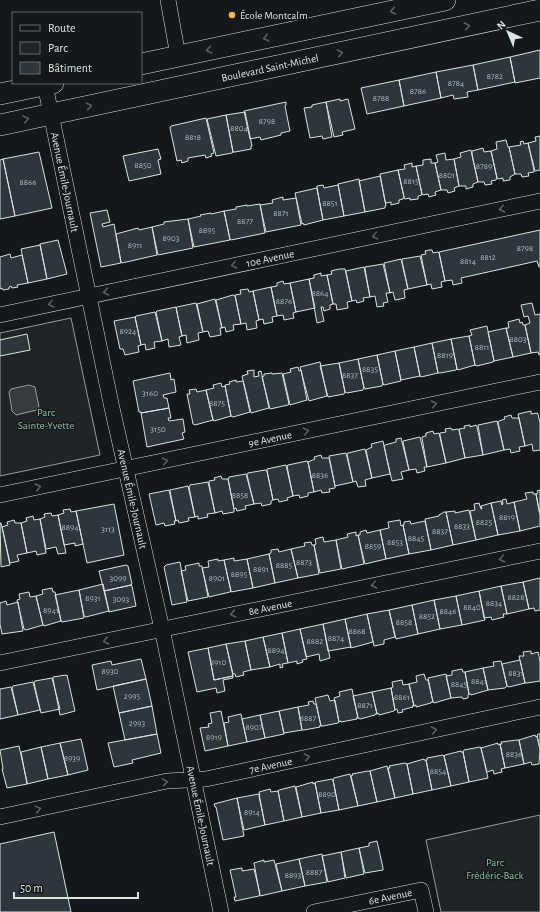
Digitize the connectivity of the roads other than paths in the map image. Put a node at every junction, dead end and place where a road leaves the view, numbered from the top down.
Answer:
1 (168, 0) edge
2 (445, 0) edge
3 (540, 10) edge
4 (178, 56) junction
5 (142, 64) edge
6 (49, 84) edge
7 (0, 94) edge
8 (51, 114) junction
9 (0, 125) edge
10 (540, 201) edge
11 (89, 296) junction
12 (0, 315) edge
13 (540, 382) edge
14 (126, 469) junction
15 (0, 495) edge
16 (540, 551) edge
17 (162, 629) junction
18 (0, 663) edge
19 (540, 707) edge
20 (194, 779) junction
21 (0, 817) edge
22 (221, 912) edge
23 (314, 912) edge
24 (426, 912) edge

1 - 4 street
2 -> 4 main road
8 -> 3 main road, Boulevard Saint-Michel
4 - 5 main road
6 - 7 main road
6 - 8 street, Avenue Émile-Journault
9 -> 8 main road, Boulevard Saint-Michel
8 - 11 street, Avenue Émile-Journault
10 -> 11 street, 10e Avenue
11 -> 12 street, 10e Avenue
11 - 14 street, Avenue Émile-Journault
14 -> 13 street, 9e Avenue
15 -> 14 street, 9e Avenue
14 - 17 street, Avenue Émile-Journault
16 -> 17 street, 8e Avenue
17 -> 18 street, 8e Avenue
17 - 20 street, Avenue Émile-Journault
20 -> 19 street, 7e Avenue
21 -> 20 street, 7e Avenue
20 - 22 street, Avenue Émile-Journault
23 - 24 street, 6e Avenue

